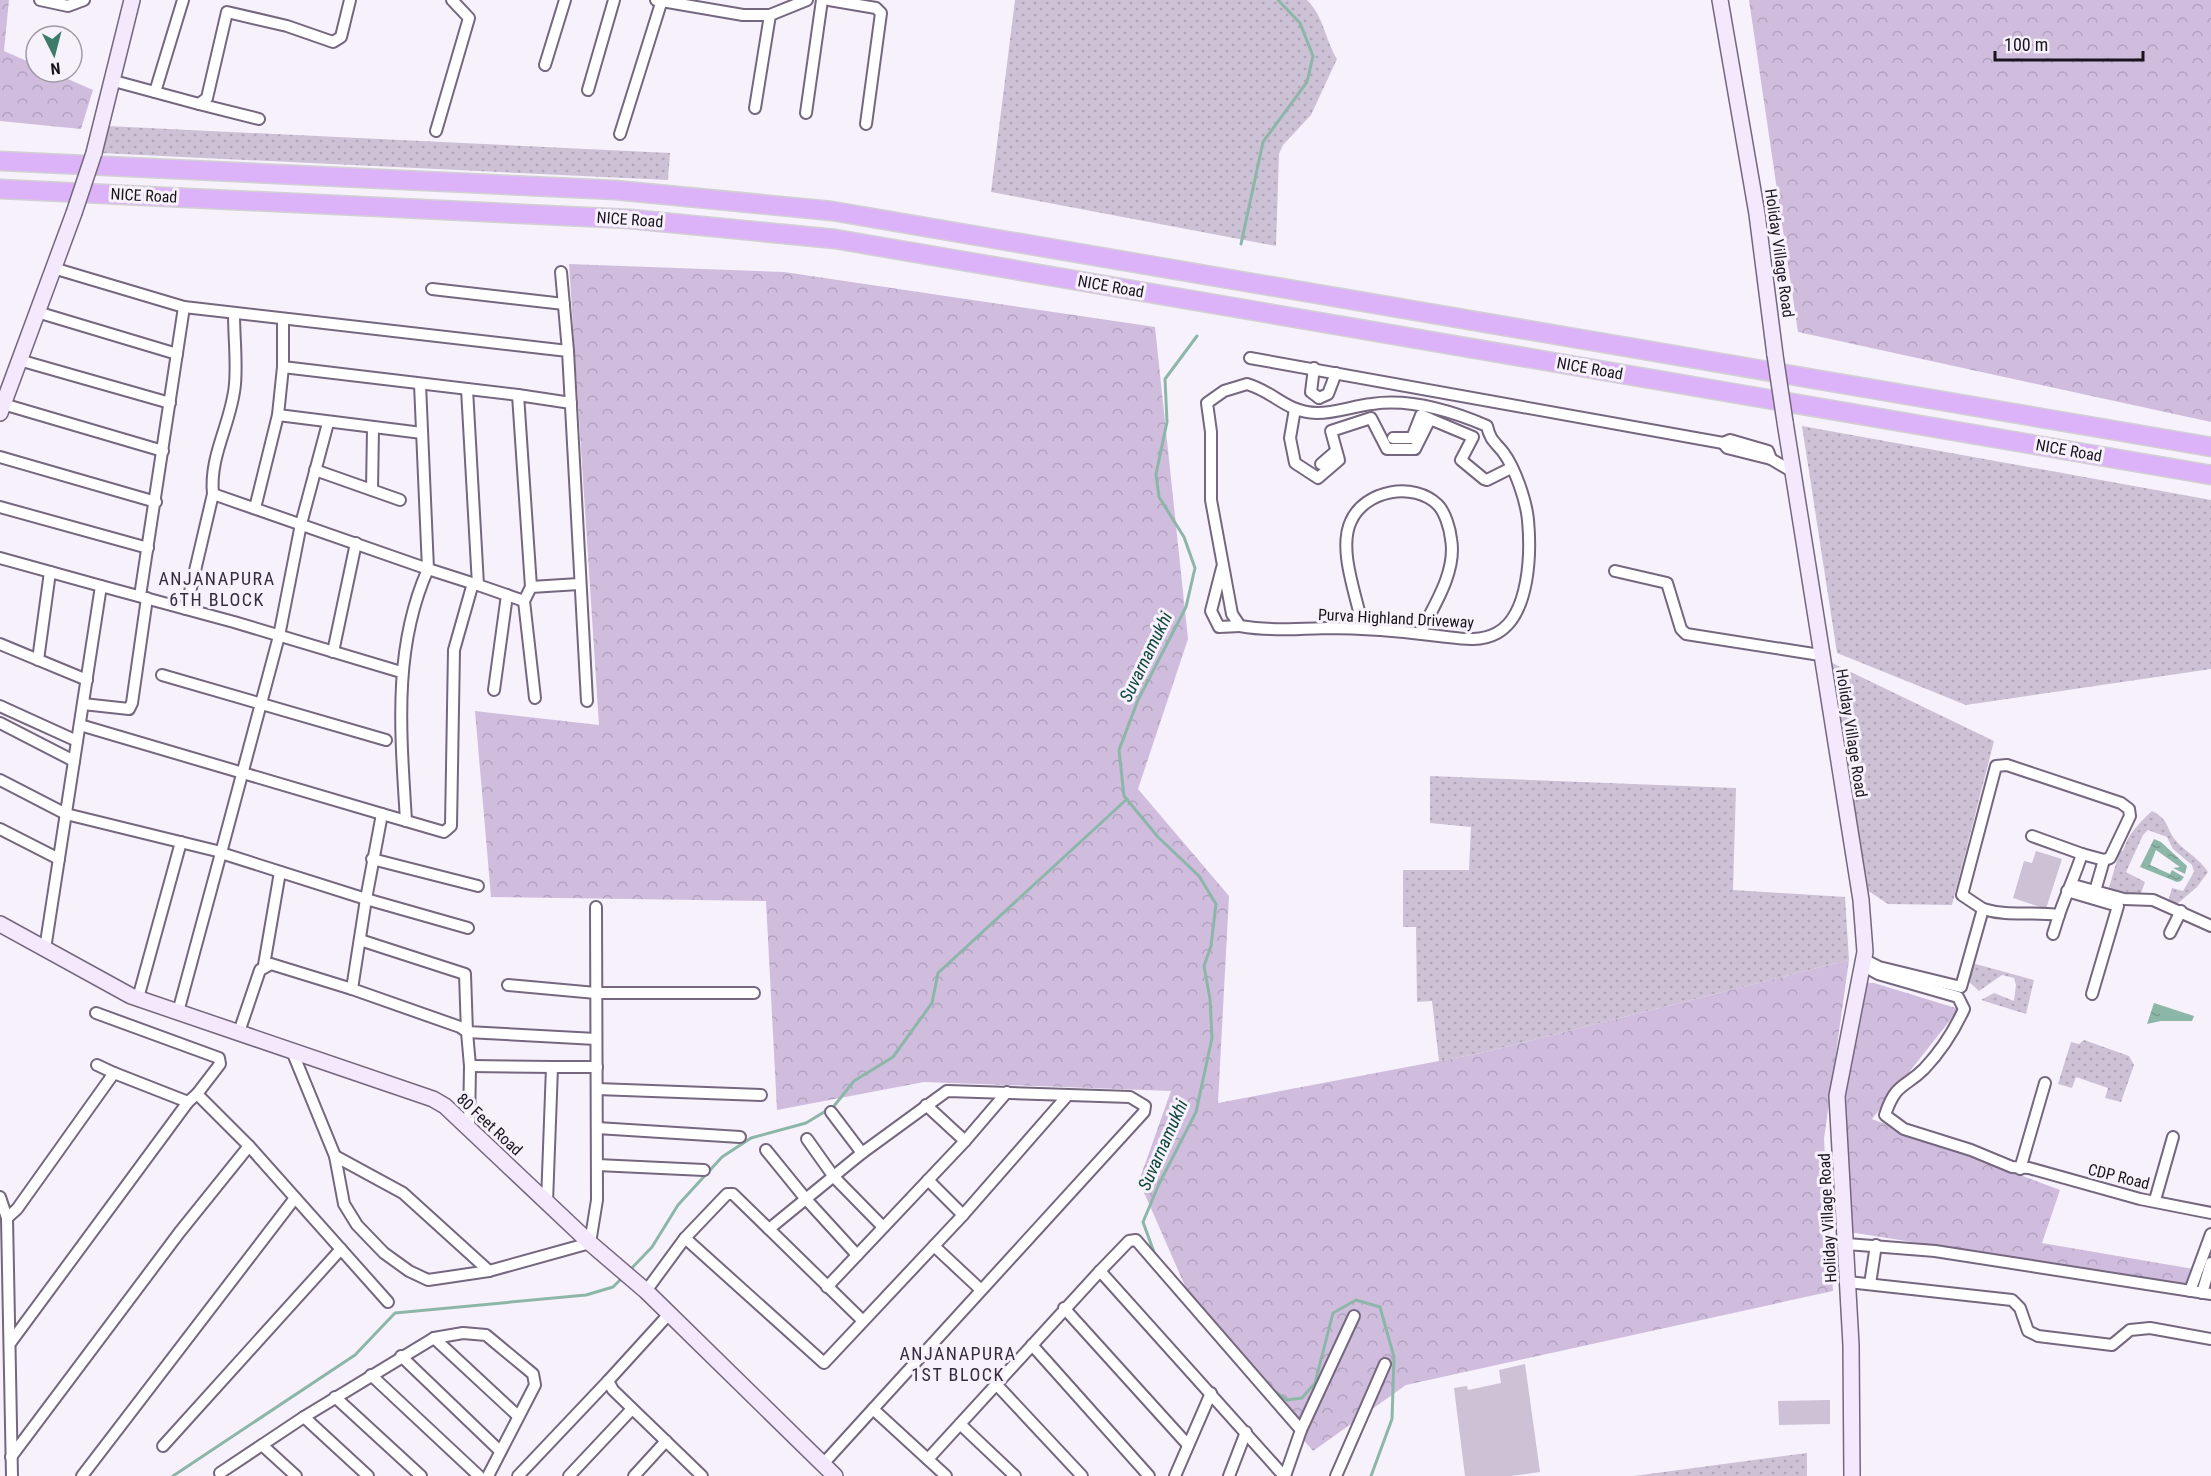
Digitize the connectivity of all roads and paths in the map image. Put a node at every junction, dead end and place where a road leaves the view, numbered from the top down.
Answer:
1 (40, 0) edge
2 (84, 0) edge
3 (132, 0) edge
4 (183, 0) edge
5 (231, 0) edge
6 (350, 0) edge
7 (452, 0) edge
8 (565, 0) edge
9 (614, 0) edge
10 (660, 0) edge
11 (807, 0) edge
12 (822, 0) edge
13 (829, 0) edge
14 (1720, 0) edge
15 (227, 12) junction
16 (770, 15) junction
17 (545, 65) dead end
18 (114, 81) junction
19 (588, 90) dead end
20 (155, 92) junction
21 (199, 104) junction
22 (755, 108) dead end
23 (806, 112) dead end
24 (259, 119) dead end
25 (866, 124) dead end
26 (436, 131) dead end
27 (620, 134) dead end
28 (0, 161) edge
29 (0, 189) edge
30 (53, 268) junction
31 (561, 272) dead end
32 (432, 289) dead end
33 (564, 304) junction
34 (184, 307) junction
35 (37, 312) junction
36 (234, 314) junction
37 (283, 320) junction
38 (568, 351) junction
39 (177, 354) junction
40 (1250, 358) dead end
41 (19, 360) junction
42 (283, 367) junction
43 (1314, 368) junction
44 (1336, 373) junction
45 (420, 384) junction
46 (466, 389) junction
47 (518, 395) junction
48 (1319, 398) junction
49 (170, 403) junction
50 (571, 403) junction
51 (2, 408) edge
52 (1295, 409) junction
53 (1316, 413) junction
54 (278, 415) junction
55 (1430, 419) junction
56 (328, 423) junction
57 (374, 428) junction
58 (422, 433) junction
59 (1394, 438) dead end
60 (2211, 447) edge
61 (163, 451) junction
62 (1336, 451) junction
63 (0, 457) edge
64 (1321, 464) dead end
65 (1511, 468) junction
66 (315, 470) junction
67 (1792, 472) junction
68 (2211, 475) edge
69 (372, 490) junction
70 (213, 494) junction
71 (400, 500) dead end
72 (156, 501) junction
73 (0, 507) edge
74 (255, 508) junction
75 (301, 524) junction
76 (356, 543) junction
77 (148, 548) junction
78 (0, 558) edge
79 (1223, 564) junction
80 (428, 569) junction
81 (1615, 571) dead end
82 (50, 572) junction
83 (476, 584) junction
84 (579, 584) junction
85 (101, 586) junction
86 (531, 587) junction
87 (507, 595) junction
88 (143, 597) junction
89 (524, 601) junction
90 (186, 609) junction
91 (1240, 626) junction
92 (1363, 629) junction
93 (1420, 633) junction
94 (279, 636) junction
95 (0, 644) edge
96 (333, 652) junction
97 (1820, 655) junction
98 (38, 660) junction
99 (401, 672) junction
100 (162, 675) dead end
101 (87, 680) junction
102 (494, 690) dead end
103 (535, 698) dead end
104 (587, 701) dead end
105 (261, 703) junction
106 (83, 704) junction
107 (0, 706) edge
108 (0, 723) edge
109 (80, 725) junction
110 (386, 740) dead end
111 (77, 741) junction
112 (74, 761) junction
113 (242, 772) junction
114 (0, 780) edge
115 (66, 814) junction
116 (382, 814) junction
117 (406, 821) junction
118 (0, 830) edge
119 (2032, 836) dead end
120 (182, 843) junction
121 (221, 853) junction
122 (2082, 854) junction
123 (59, 859) junction
124 (372, 859) junction
125 (2104, 860) junction
126 (280, 872) junction
127 (478, 886) dead end
128 (2070, 888) junction
129 (2095, 891) junction
130 (366, 899) junction
131 (596, 907) dead end
132 (1983, 909) junction
133 (2181, 911) junction
134 (2059, 915) junction
135 (0, 924) edge
136 (2211, 926) edge
137 (468, 928) dead end
138 (2053, 933) dead end
139 (2170, 933) dead end
140 (360, 940) junction
141 (45, 949) junction
142 (1863, 962) junction
143 (264, 965) junction
144 (508, 985) dead end
145 (352, 989) junction
146 (596, 993) junction
147 (754, 993) dead end
148 (2092, 994) dead end
149 (138, 999) junction
150 (178, 1012) junction
151 (96, 1013) dead end
152 (239, 1032) junction
153 (466, 1032) junction
154 (596, 1039) junction
155 (292, 1051) junction
156 (97, 1065) dead end
157 (470, 1066) junction
158 (552, 1067) junction
159 (597, 1067) junction
160 (114, 1073) junction
161 (2045, 1083) dead end
162 (597, 1089) junction
163 (1007, 1092) junction
164 (197, 1094) junction
165 (761, 1095) dead end
166 (1067, 1096) junction
167 (188, 1102) junction
168 (926, 1105) junction
169 (831, 1112) dead end
170 (469, 1128) junction
171 (597, 1128) junction
172 (740, 1137) dead end
173 (2173, 1137) dead end
174 (807, 1139) dead end
175 (965, 1141) junction
176 (249, 1146) junction
177 (766, 1150) dead end
178 (862, 1153) junction
179 (335, 1156) junction
180 (597, 1165) junction
181 (2020, 1169) junction
182 (704, 1170) dead end
183 (834, 1177) junction
184 (928, 1180) junction
185 (0, 1197) edge
186 (295, 1198) junction
187 (805, 1198) junction
188 (2155, 1200) junction
189 (547, 1202) junction
190 (2211, 1208) edge
191 (2211, 1213) edge
192 (963, 1215) junction
193 (7, 1218) junction
194 (884, 1227) junction
195 (769, 1229) junction
196 (2211, 1234) edge
197 (685, 1238) junction
198 (590, 1243) junction
199 (1847, 1244) junction
200 (1876, 1245) junction
201 (934, 1246) junction
202 (341, 1249) junction
203 (857, 1255) junction
204 (2211, 1263) edge
205 (1100, 1271) junction
206 (489, 1272) junction
207 (1848, 1282) junction
208 (1870, 1284) junction
209 (827, 1287) junction
210 (980, 1289) junction
211 (646, 1291) junction
212 (2190, 1291) junction
213 (2206, 1294) edge
214 (388, 1302) dead end
215 (1065, 1308) junction
216 (669, 1314) junction
217 (1354, 1316) dead end
218 (862, 1320) junction
219 (434, 1338) junction
220 (2211, 1339) edge
221 (11, 1342) junction
222 (1032, 1345) junction
223 (401, 1356) junction
224 (1385, 1364) dead end
225 (371, 1375) junction
226 (608, 1381) junction
227 (996, 1384) junction
228 (1211, 1393) junction
229 (335, 1397) junction
230 (632, 1409) junction
231 (873, 1409) junction
232 (518, 1416) junction
233 (304, 1417) junction
234 (960, 1424) junction
235 (1301, 1430) junction
236 (1246, 1432) junction
237 (666, 1441) junction
238 (262, 1445) junction
239 (1188, 1445) junction
240 (163, 1446) dead end
241 (500, 1451) junction
242 (11, 1457) junction
243 (928, 1459) junction
244 (823, 1464) junction
245 (219, 1475) edge
246 (12, 1476) edge
247 (82, 1476) edge
248 (296, 1476) edge
249 (368, 1476) edge
250 (421, 1476) edge
251 (479, 1476) edge
252 (488, 1476) edge
253 (518, 1476) edge
254 (569, 1476) edge
255 (634, 1476) edge
256 (702, 1476) edge
257 (835, 1476) edge
258 (946, 1476) edge
259 (1015, 1476) edge
260 (1082, 1476) edge
261 (1149, 1476) edge
262 (1176, 1476) edge
263 (1229, 1476) edge
264 (1285, 1476) edge
265 (1336, 1476) edge
266 (1852, 1476) edge

1 - 2 street
3 - 18 street
4 - 20 street
5 - 15 street
6 - 15 street
7 - 26 street
8 - 17 street
9 - 19 street
10 - 16 street
10 - 27 street
11 - 16 street
12 - 23 street
13 - 25 street
14 - 67 street, Holiday Village Road, bridge
15 - 21 street
16 - 22 street
18 - 20 street
18 - 30 street, bridge
20 - 21 street
21 - 24 street
28 - 60 highway, NICE Road
29 - 68 highway, NICE Road
30 - 34 street
30 - 35 street
31 - 33 street
32 - 33 street
33 - 38 street
34 - 36 street
34 - 39 street
35 - 39 street
35 - 41 street
36 - 37 street
36 - 70 street
37 - 38 street
37 - 42 street
38 - 50 street
39 - 49 street
40 - 43 street
41 - 49 street
41 - 51 street
42 - 45 street
42 - 54 street
43 - 44 street
43 - 48 street
44 - 48 street
44 - 67 street
45 - 46 street
45 - 58 street
46 - 47 street
46 - 83 street
47 - 50 street
47 - 86 street
48 - 53 street
49 - 61 street
50 - 84 street
51 - 61 street
52 - 53 street, Purva Highland Driveway
52 - 62 street
52 - 79 street, Purva Highland Driveway
53 - 65 street, Purva Highland Driveway
54 - 56 street
54 - 74 street
55 - 59 street
55 - 62 street
55 - 65 street
56 - 57 street
56 - 66 street
57 - 58 street
57 - 69 street
58 - 80 street
61 - 72 street
62 - 64 street
63 - 72 street
65 - 93 street, Purva Highland Driveway
66 - 69 street
66 - 75 street
67 - 97 street, Holiday Village Road
69 - 71 street
70 - 74 street
70 - 90 street
72 - 77 street
73 - 77 street
74 - 75 street
75 - 76 street
75 - 94 street
76 - 80 street
76 - 96 street
77 - 88 street
78 - 82 street
79 - 91 street, Purva Highland Driveway
79 - 91 street
80 - 83 street
80 - 99 street
81 - 97 street
82 - 85 street
82 - 98 street
83 - 87 street
83 - 117 street
84 - 86 street
84 - 104 street
85 - 88 street
85 - 101 street
86 - 89 street
87 - 89 street
87 - 102 street
88 - 90 street
88 - 106 street
89 - 103 street
90 - 94 street
91 - 92 street, Purva Highland Driveway
92 - 93 street, Purva Highland Driveway
92 - 93 street
94 - 96 street
94 - 105 street
95 - 98 street
96 - 99 street
97 - 142 street, Holiday Village Road
98 - 101 street
99 - 117 street
100 - 105 street
101 - 106 street
105 - 110 street
105 - 113 street
106 - 109 street
107 - 111 street
108 - 112 street
109 - 111 street
109 - 113 street
111 - 112 street
112 - 115 street
113 - 116 street
113 - 121 street
114 - 115 street
115 - 120 street
115 - 123 street
116 - 117 street
116 - 124 street
118 - 123 street
119 - 122 street
120 - 121 street
120 - 149 street
121 - 126 street
121 - 150 street
122 - 125 street
122 - 128 street
123 - 141 street
124 - 127 street
124 - 130 street
125 - 129 street
125 - 132 street
126 - 130 street
126 - 143 street
128 - 129 street
128 - 134 street
128 - 148 street
129 - 133 street
130 - 137 street
130 - 140 street
131 - 146 street
132 - 134 street
132 - 142 street
133 - 136 street
133 - 139 street
134 - 138 street
135 - 141 street, 80 Feet Road
140 - 145 street
140 - 153 street
141 - 149 street, 80 Feet Road
142 - 181 street, CDP Road
142 - 199 street, Holiday Village Road
143 - 145 street
143 - 152 street
144 - 146 street
145 - 153 street
146 - 147 street
146 - 154 street
149 - 150 street, 80 Feet Road
150 - 152 street, 80 Feet Road
151 - 164 street
152 - 155 street, 80 Feet Road
153 - 154 street
153 - 157 street
154 - 159 street
155 - 170 street, 80 Feet Road
155 - 179 street
156 - 160 street
157 - 158 street
157 - 170 street
158 - 159 street
158 - 189 street
159 - 162 street
160 - 167 street
160 - 193 street
161 - 181 street
162 - 165 street
162 - 171 street
163 - 166 street
163 - 168 street
163 - 175 street
164 - 167 street
164 - 176 street
166 - 192 street
166 - 210 street
167 - 221 street
168 - 175 street
168 - 178 street
169 - 178 street
170 - 189 street, 80 Feet Road
171 - 172 street
171 - 180 street
173 - 188 street
174 - 183 street
175 - 184 street
176 - 186 street
176 - 242 street
177 - 187 street
178 - 183 street
179 - 206 street
179 - 206 street
180 - 182 street
180 - 198 street
181 - 188 street, CDP Road
183 - 187 street
183 - 194 street
184 - 192 street
184 - 194 street
185 - 193 street
186 - 202 street
186 - 247 street
187 - 195 street
187 - 203 street
188 - 190 street
188 - 191 street, CDP Road
189 - 198 street, 80 Feet Road
192 - 201 street
193 - 221 street
194 - 203 street
195 - 197 street
195 - 209 street
196 - 212 street
197 - 211 street
197 - 218 street
198 - 206 street
198 - 211 street, 80 Feet Road
199 - 200 street
199 - 207 street, Holiday Village Road
200 - 208 street
200 - 212 street
201 - 210 street
201 - 218 street
202 - 214 street
202 - 240 street
203 - 209 street
204 - 213 street
205 - 215 street
205 - 228 street
205 - 235 street
207 - 208 street
207 - 266 street, Holiday Village Road
208 - 220 street
209 - 218 street
210 - 231 street
211 - 216 street, 80 Feet Road
212 - 213 street
215 - 222 street
215 - 239 street
216 - 226 street
216 - 244 street, 80 Feet Road
217 - 235 street
219 - 223 street
219 - 232 street
219 - 232 street
221 - 242 street
222 - 227 street
222 - 261 street
223 - 225 street
223 - 241 street
224 - 265 street
225 - 229 street
225 - 251 street
226 - 230 street
226 - 253 street
227 - 234 street
227 - 260 street
228 - 236 street
228 - 239 street
229 - 233 street
229 - 250 street
230 - 237 street
230 - 254 street
231 - 243 street
231 - 244 street
232 - 241 street
233 - 238 street
233 - 249 street
234 - 243 street
234 - 259 street
235 - 264 street
236 - 263 street
236 - 264 street
237 - 255 street
237 - 256 street
238 - 245 street
238 - 248 street
239 - 262 street
241 - 252 street
242 - 246 street
243 - 258 street
244 - 257 street, 80 Feet Road

